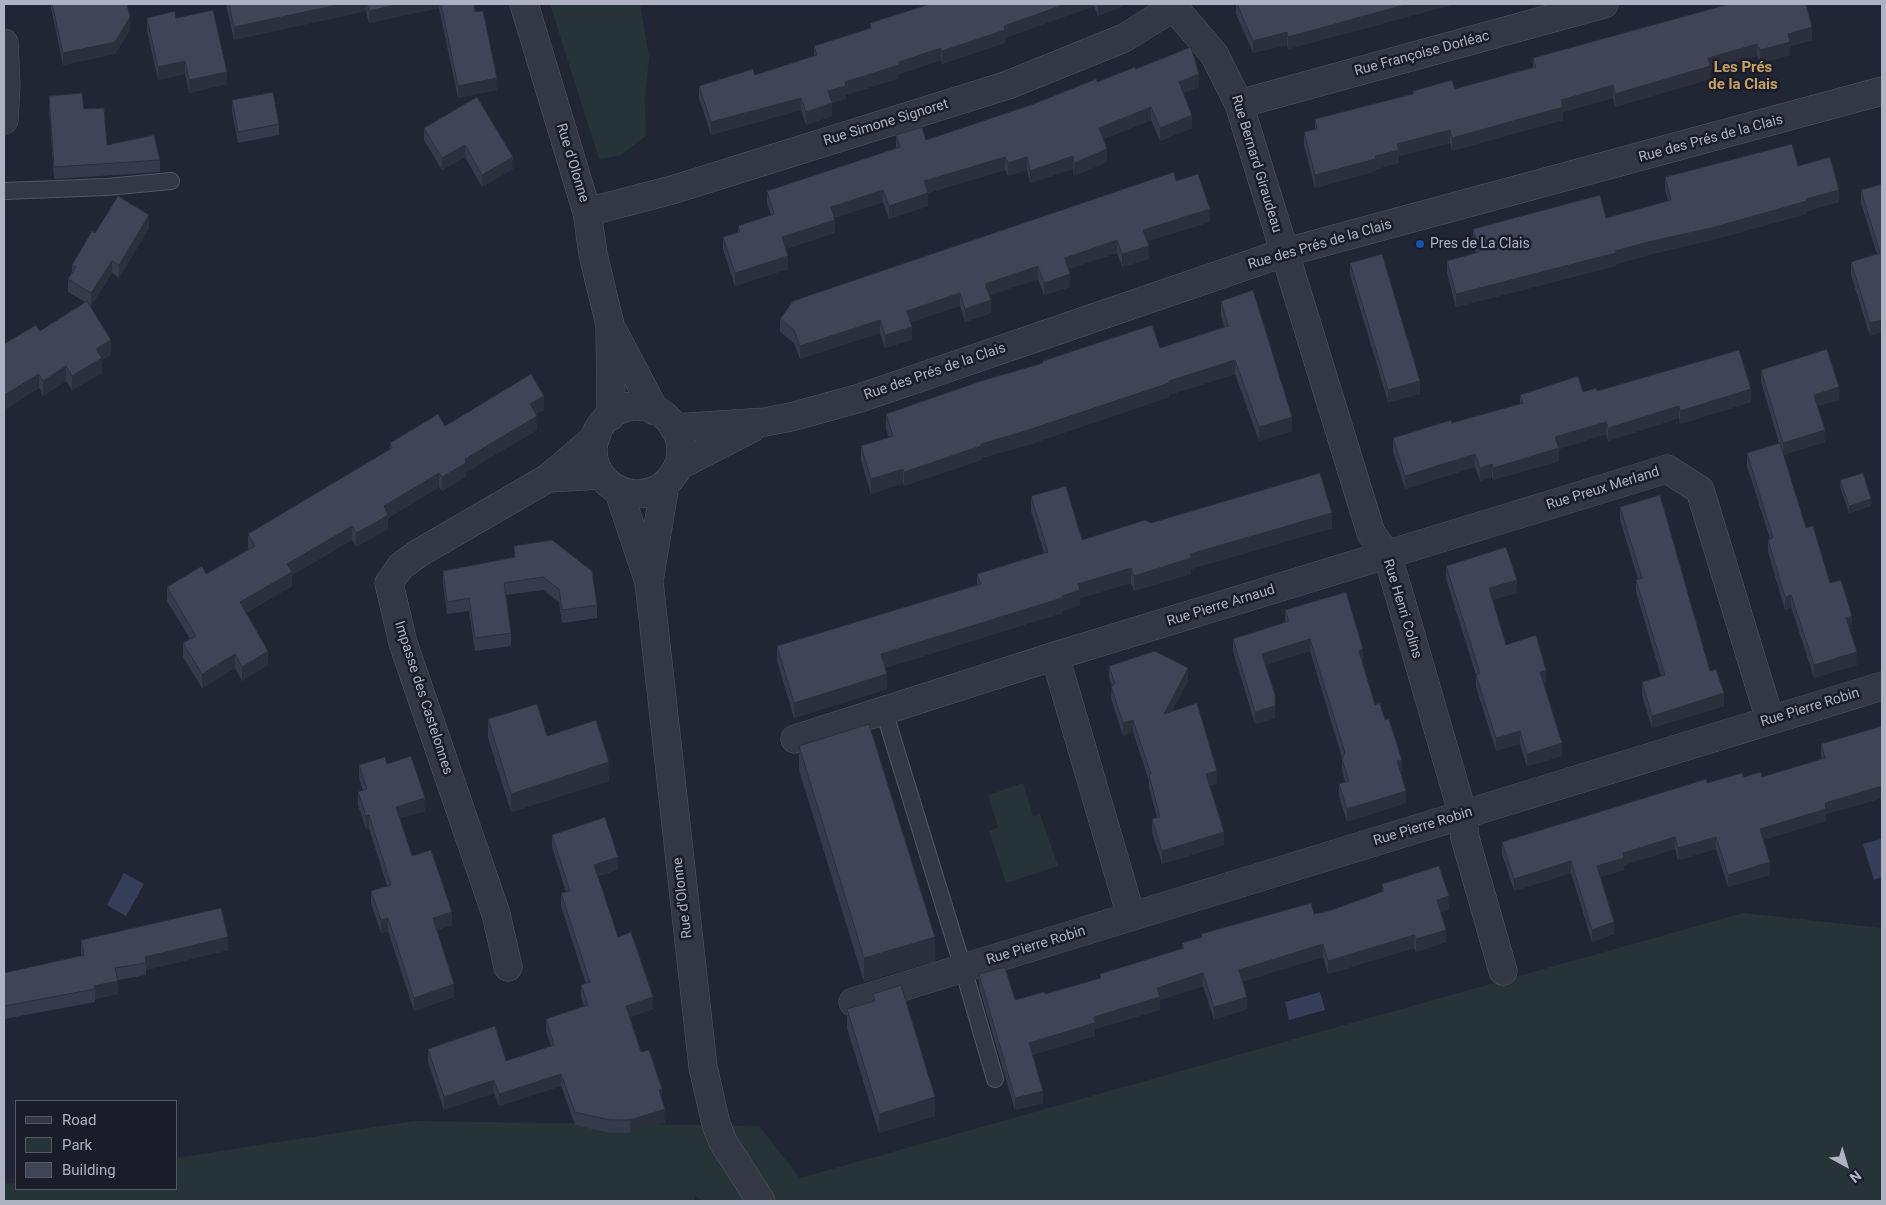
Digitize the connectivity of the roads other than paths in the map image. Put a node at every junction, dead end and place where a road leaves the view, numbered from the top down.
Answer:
1 (524, 4) edge
2 (1604, 4) edge
3 (1172, 5) edge
4 (4, 43) edge
5 (1882, 91) edge
6 (1240, 104) junction
7 (4, 120) edge
8 (171, 181) dead end
9 (4, 191) edge
10 (587, 212) junction
11 (1284, 254) junction
12 (610, 325) junction
13 (665, 419) junction
14 (765, 422) junction
15 (603, 427) junction
16 (671, 475) junction
17 (548, 478) junction
18 (609, 482) junction
19 (1387, 556) junction
20 (649, 582) junction
21 (1055, 656) junction
22 (1882, 686) edge
23 (884, 711) junction
24 (1770, 720) junction
25 (795, 739) dead end
26 (1462, 815) junction
27 (1131, 916) junction
28 (508, 967) dead end
29 (964, 968) junction
30 (1503, 971) dead end
31 (853, 1002) dead end
32 (995, 1078) dead end
33 (761, 1201) edge

1 - 10 street, Rue d'Olonne
2 - 6 street, Rue Françoise Dorléac
3 - 6 street, Rue Bernard Giraudeau
3 - 10 street, Rue Simone Signoret
4 - 7 street
5 - 11 street, Rue des Prés de la Clais
6 - 11 street, Rue Bernard Giraudeau
8 - 9 lane
10 - 12 street, Rue d'Olonne
11 - 14 street, Rue des Prés de la Clais
11 - 19 street, Rue Henri Colins
12 - 13 street, Rue d'Olonne
12 - 15 street, Rue d'Olonne
13 - 14 street, Rue des Prés de la Clais
13 - 15 street
13 - 16 street, Rue d'Olonne
14 - 16 street, Rue des Prés de la Clais
15 - 17 street, Impasse des Castelonnes
15 - 18 street, Rue d'Olonne
16 - 18 street
16 - 20 street, Rue d'Olonne
17 - 18 street, Impasse des Castelonnes
17 - 28 street, Impasse des Castelonnes
18 - 20 street, Rue d'Olonne
19 - 21 street, Rue Pierre Arnaud
19 - 24 street, Rue Preux Merland
19 - 26 street, Rue Henri Colins
20 - 33 street, Rue d'Olonne
21 - 23 street, Rue Pierre Arnaud
21 - 27 street
22 - 24 street, Rue Pierre Robin
23 - 25 street, Rue Pierre Arnaud
23 - 29 lane
24 - 26 street, Rue Pierre Robin
26 - 27 street, Rue Pierre Robin
26 - 30 street, Rue Henri Colins
27 - 29 street, Rue Pierre Robin
29 - 31 street, Rue Pierre Robin
29 - 32 lane

